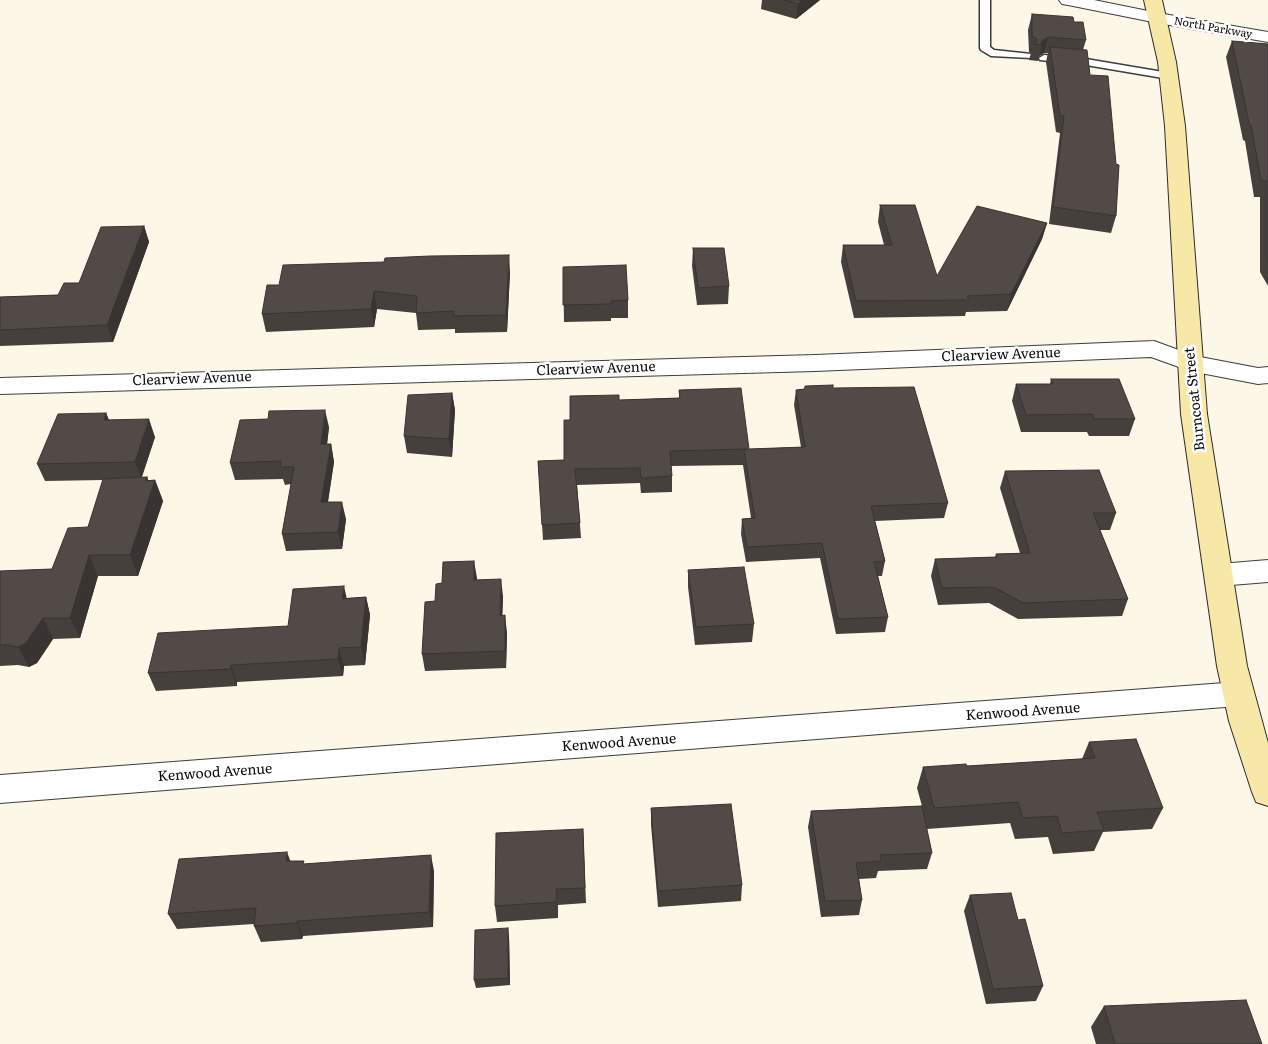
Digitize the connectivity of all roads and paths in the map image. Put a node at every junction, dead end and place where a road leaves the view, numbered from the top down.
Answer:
1 (984, 0) edge
2 (1068, 0) edge
3 (1155, 9) edge
4 (1268, 37) edge
5 (1027, 56) dead end
6 (1044, 58) edge
7 (1169, 76) junction
8 (1190, 363) junction
9 (1268, 374) edge
10 (0, 386) edge
11 (1268, 571) edge
12 (1219, 575) junction
13 (1238, 694) junction
14 (0, 789) edge
15 (1268, 792) edge

1 - 5 lane
2 - 3 street, North Parkway
3 - 4 street, North Parkway
3 - 7 main road, Burncoat Street
6 - 7 lane
7 - 8 main road, Burncoat Street
8 - 9 street, Clearview Avenue
8 - 10 street, Clearview Avenue
8 - 12 main road, Burncoat Street
11 - 12 street
12 - 13 main road, Burncoat Street
13 - 14 street, Kenwood Avenue
13 - 15 main road, Burncoat Street

